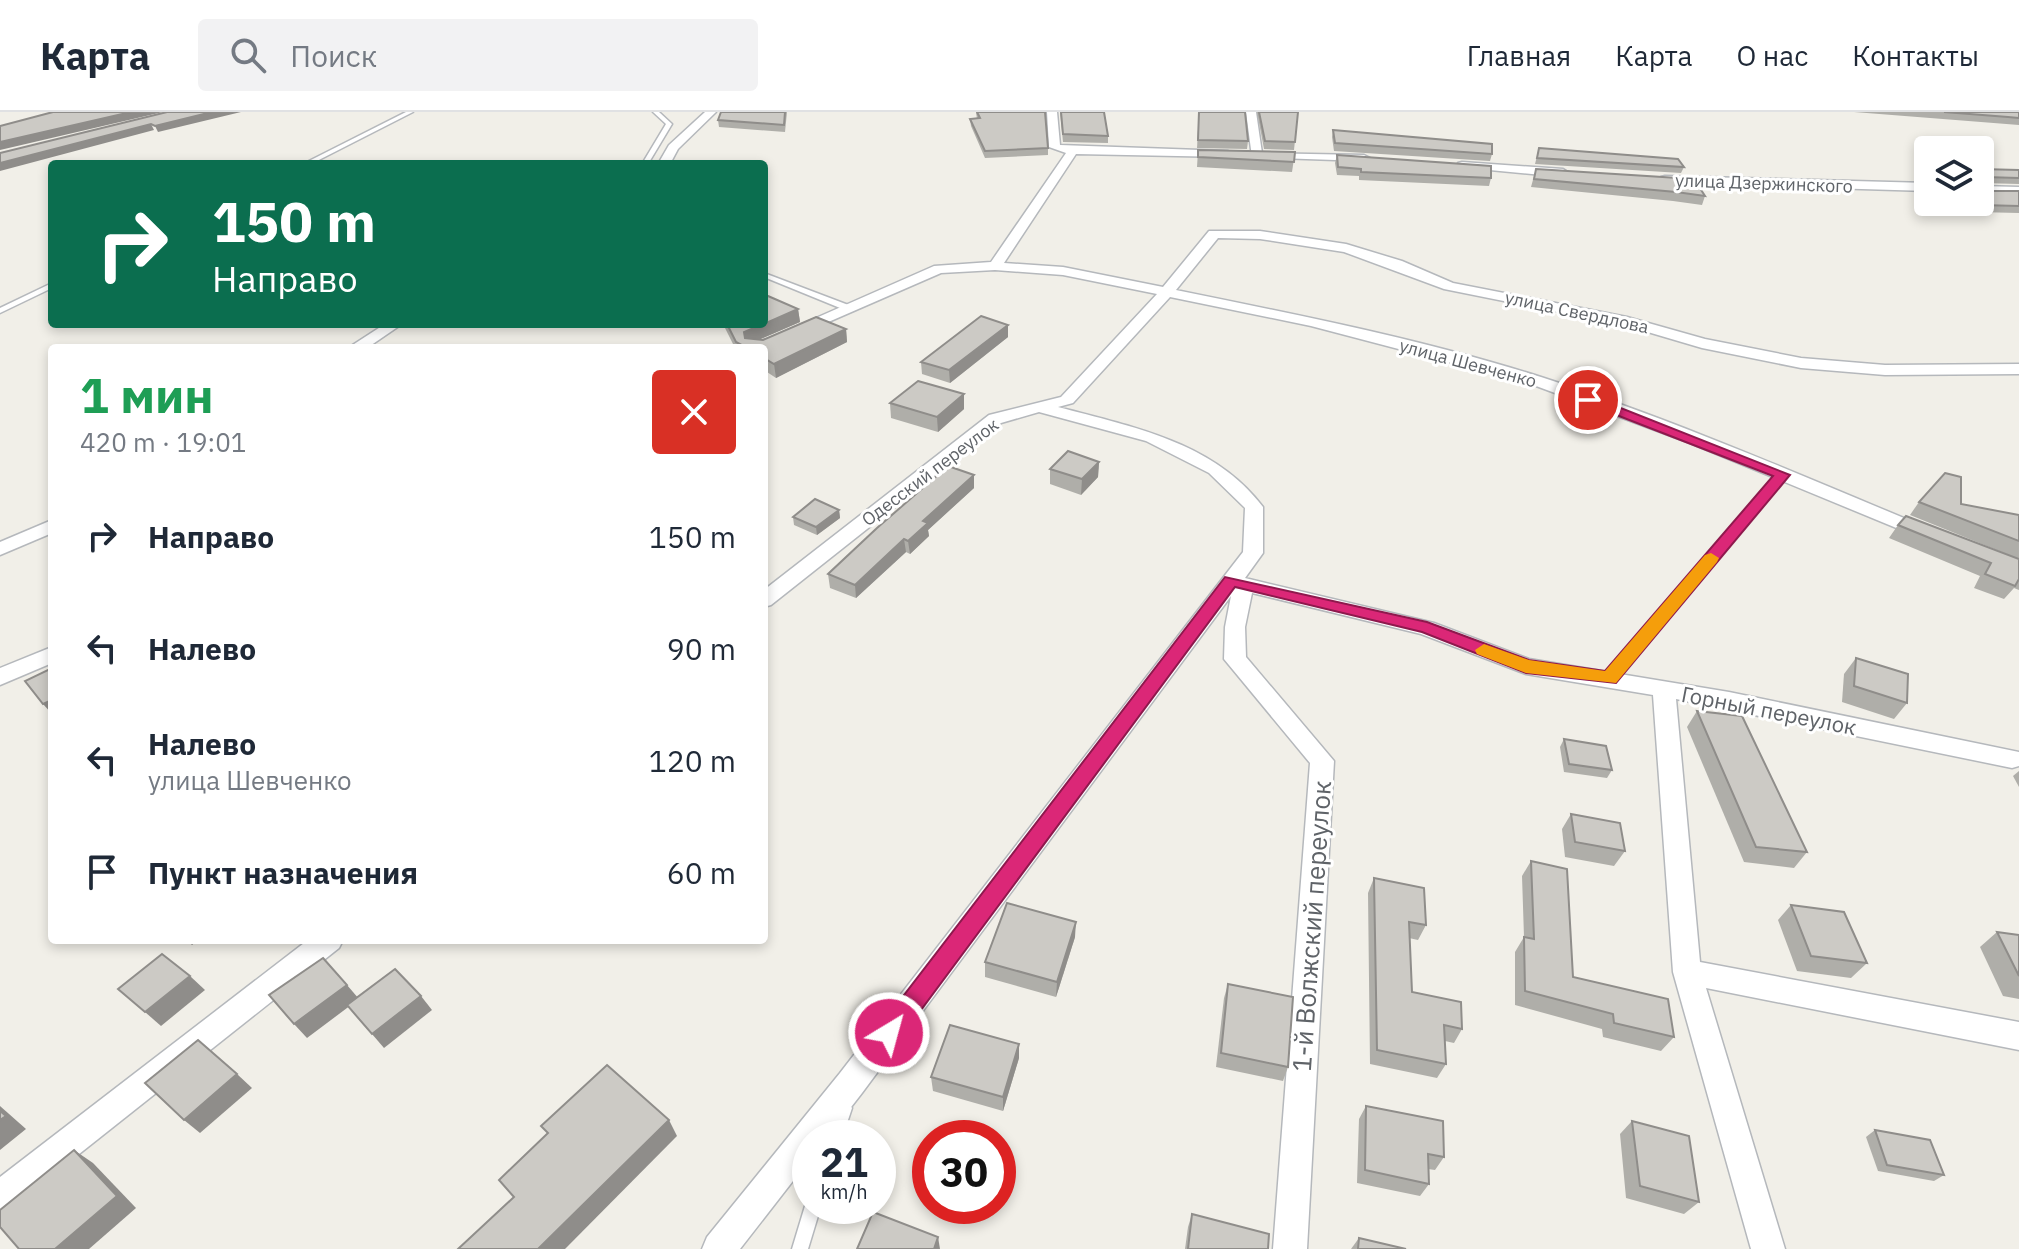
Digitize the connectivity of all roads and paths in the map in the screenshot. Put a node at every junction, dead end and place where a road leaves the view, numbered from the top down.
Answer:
1 (410, 112) edge
2 (656, 112) edge
3 (711, 112) edge
4 (1052, 112) edge
5 (1251, 112) edge
6 (1073, 151) junction
7 (1256, 155) junction
8 (1371, 159) edge
9 (314, 160) edge
10 (647, 160) edge
11 (666, 160) edge
12 (1449, 164) edge
13 (1573, 173) edge
14 (1651, 179) edge
15 (1914, 187) edge
16 (1994, 190) edge
17 (2019, 191) edge
18 (995, 266) junction
19 (768, 277) edge
20 (48, 287) edge
21 (1167, 292) junction
22 (848, 308) junction
23 (0, 311) edge
24 (388, 328) edge
25 (362, 344) edge
26 (765, 344) edge
27 (2019, 369) edge
28 (1039, 407) junction
29 (1782, 475) junction
30 (48, 528) edge
31 (1944, 541) edge
32 (0, 549) edge
33 (1237, 584) junction
34 (768, 597) edge
35 (48, 656) edge
36 (0, 677) edge
37 (1609, 678) junction
38 (1664, 689) junction
39 (2012, 759) dead end
40 (324, 944) edge
41 (1687, 972) junction
42 (2019, 1036) edge
43 (851, 1083) junction
44 (840, 1120) edge
45 (0, 1197) edge
46 (808, 1224) edge
47 (719, 1249) edge
48 (800, 1249) edge
49 (1290, 1249) edge
50 (1768, 1249) edge

1 - 9 lane
2 - 10 lane
3 - 11 street
4 - 6 street
5 - 7 street
6 - 7 street
6 - 18 street
7 - 8 street
12 - 13 street
14 - 15 street, улица Дзержинского
16 - 17 street
18 - 21 street, улица Шевченко
18 - 22 street, улица Шевченко
19 - 22 lane
20 - 23 lane
21 - 27 street, улица Свердлова
21 - 28 street, Одесский переулок
21 - 29 street, улица Шевченко
22 - 26 street
24 - 25 street
28 - 33 street
28 - 34 street, Одесский переулок
29 - 31 street, улица Шевченко
29 - 37 lane
30 - 32 street
33 - 37 street
33 - 43 street
33 - 49 street, 1-й Волжский переулок
35 - 36 street
37 - 38 street
38 - 39 street, Горный переулок
38 - 41 street, Горный переулок
40 - 45 street
41 - 42 street
41 - 50 street, Горный переулок
43 - 44 lane
43 - 47 street
46 - 48 lane

